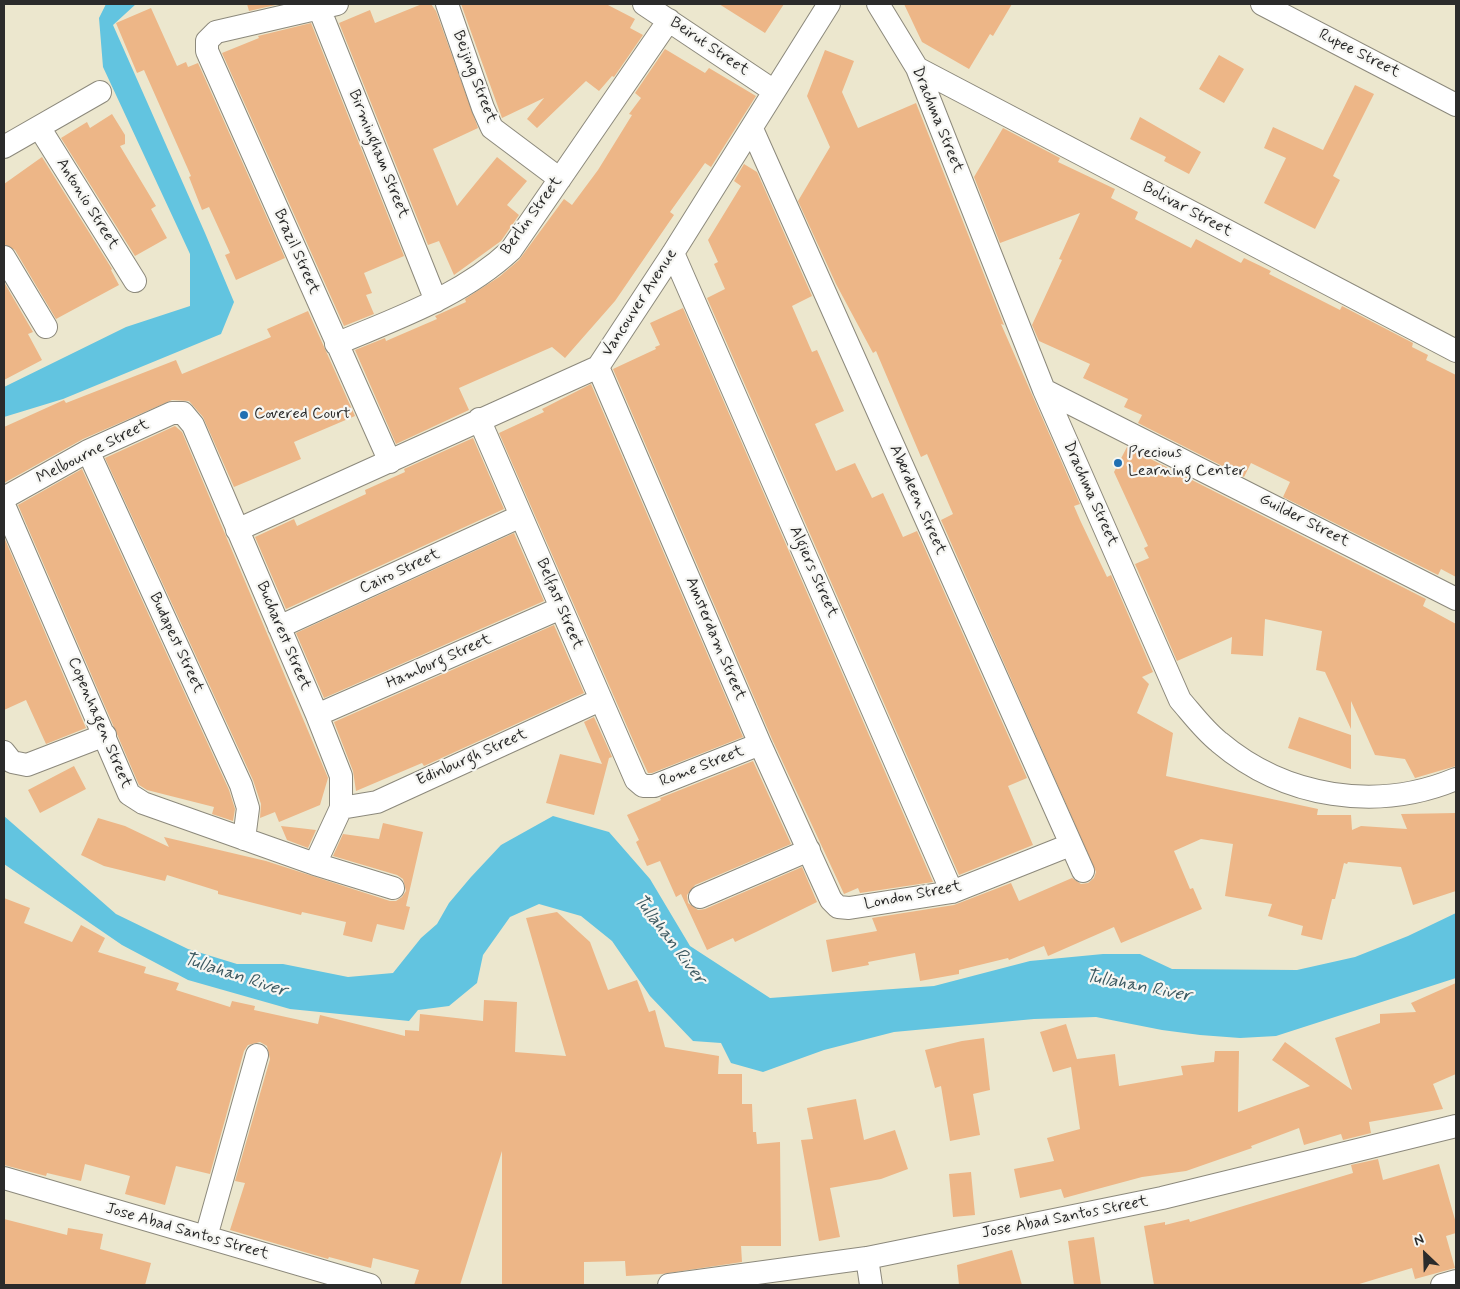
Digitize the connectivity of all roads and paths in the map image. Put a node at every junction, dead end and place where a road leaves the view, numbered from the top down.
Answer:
1 (446, 4) edge
2 (829, 4) edge
3 (878, 4) edge
4 (1262, 4) edge
5 (647, 5) edge
6 (328, 6) edge
7 (669, 20) junction
8 (917, 68) junction
9 (774, 91) junction
10 (100, 92) dead end
11 (1456, 104) edge
12 (39, 127) junction
13 (752, 129) junction
14 (4, 147) edge
15 (560, 178) junction
16 (673, 253) junction
17 (4, 256) edge
18 (135, 281) dead end
19 (436, 301) junction
20 (46, 327) dead end
21 (336, 344) junction
22 (1456, 351) edge
23 (598, 368) junction
24 (1044, 390) junction
25 (184, 413) joint
26 (479, 419) junction
27 (88, 451) junction
28 (390, 462) junction
29 (4, 498) edge
30 (4, 505) edge
31 (521, 516) junction
32 (237, 530) junction
33 (1456, 599) edge
34 (561, 608) junction
35 (279, 627) junction
36 (600, 700) junction
37 (318, 715) junction
38 (105, 735) junction
39 (760, 744) junction
40 (4, 752) edge
41 (1456, 779) edge
42 (642, 786) joint
43 (341, 808) junction
44 (244, 839) junction
45 (1070, 845) junction
46 (809, 850) junction
47 (315, 864) junction
48 (1083, 871) dead end
49 (393, 888) dead end
50 (952, 892) junction
51 (700, 898) dead end
52 (838, 907) joint
53 (257, 1055) dead end
54 (1456, 1126) edge
55 (4, 1178) edge
56 (206, 1237) junction
57 (867, 1258) junction
58 (1456, 1281) edge
59 (370, 1285) edge
60 (669, 1285) edge
61 (871, 1285) edge
62 (1442, 1285) edge

1 - 15 street, Beijing Street
2 - 9 street, Vancouver Avenue
3 - 8 street, Drachma Street
4 - 11 street, Rupee Street
5 - 7 street, Beirut Street
6 - 19 street, Birmingham Street
6 - 21 street, Brazil Street
7 - 9 street, Beirut Street
7 - 15 street, Berlin Street
8 - 22 street, Bolivar Street
8 - 24 street, Drachma Street
9 - 13 street, Vancouver Avenue
10 - 12 street
12 - 14 street
12 - 18 street, Antonio Street
13 - 16 street, Vancouver Avenue
13 - 45 street, Aberdeen Street
15 - 19 street, Berlin Street
16 - 23 street, Vancouver Avenue
16 - 50 street, Algiers Street
17 - 20 street
19 - 21 street, Berlin Street
21 - 28 street, Brazil Street
23 - 26 street, Vancouver Avenue
23 - 39 street, Amsterdam Street
24 - 33 street, Guilder Street
24 - 41 street, Drachma Street
25 - 27 street, Melbourne Street
25 - 32 street, Bucharest Street
26 - 28 street, Vancouver Avenue
26 - 31 street, Belfast Street
27 - 29 street, Melbourne Street
27 - 44 street, Budapest Street
28 - 32 street, Vancouver Avenue
30 - 38 street, Copenhagen Street
31 - 34 street, Belfast Street
31 - 35 street, Cairo Street
32 - 35 street, Bucharest Street
34 - 36 street, Belfast Street
34 - 37 street, Hamburg Street
35 - 37 street, Bucharest Street
36 - 42 street, Belfast Street
36 - 43 street, Edinburgh Street
37 - 43 street, Bucharest Street
38 - 40 street
38 - 44 street, Copenhagen Street
39 - 42 street, Rome Street
39 - 46 street, Amsterdam Street
43 - 47 street, Bucharest Street
44 - 47 street, Copenhagen Street
45 - 48 street, Aberdeen Street
45 - 50 street, London Street
46 - 51 street
46 - 52 street, Amsterdam Street
47 - 49 street, Copenhagen Street
50 - 52 street, London Street
53 - 56 street
54 - 57 street, Jose Abad Santos Street
55 - 56 street, Jose Abad Santos Street
56 - 59 street, Jose Abad Santos Street
57 - 60 street, Jose Abad Santos Street
57 - 61 street
58 - 62 street

